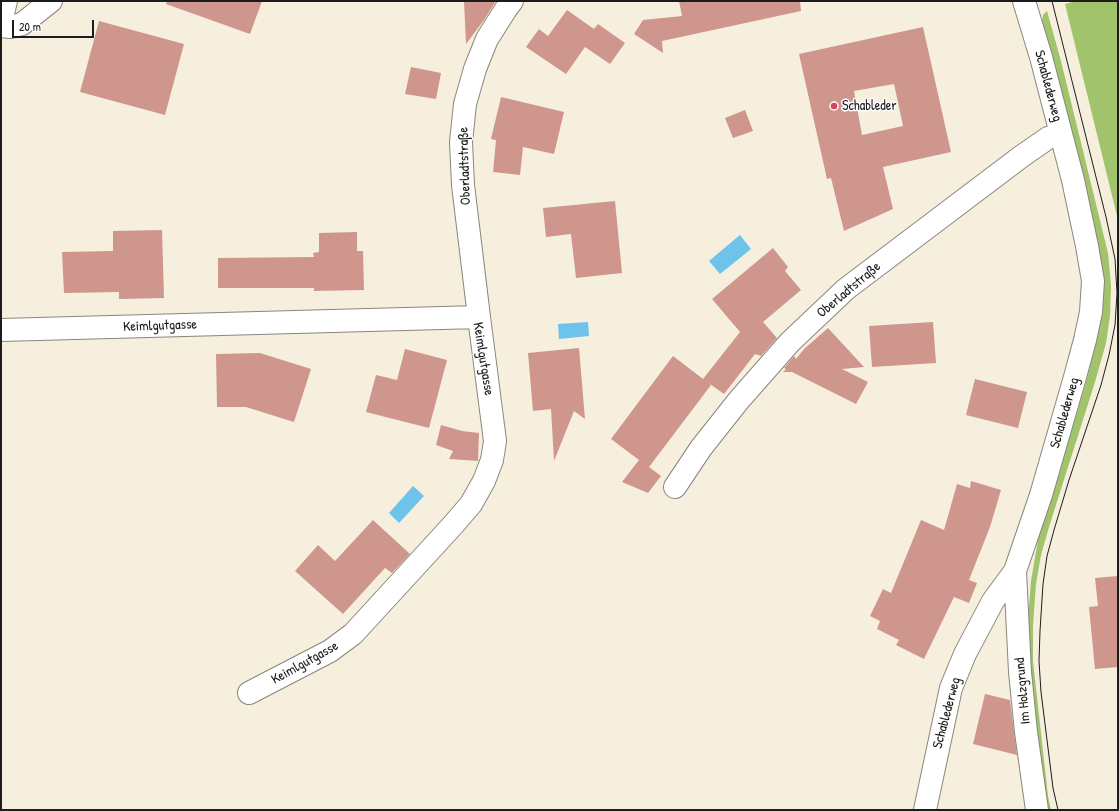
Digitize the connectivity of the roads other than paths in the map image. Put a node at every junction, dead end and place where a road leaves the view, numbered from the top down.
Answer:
1 (6, 1) edge
2 (51, 1) edge
3 (512, 1) edge
4 (1024, 1) edge
5 (1, 22) edge
6 (1, 26) edge
7 (1061, 134) junction
8 (479, 317) junction
9 (1, 330) edge
10 (675, 487) dead end
11 (1016, 571) junction
12 (249, 693) dead end
13 (925, 810) edge
14 (1037, 810) edge

1 - 5 street
2 - 6 street
3 - 8 street, Oberladtstraße
4 - 7 street, Schablederweg
7 - 10 street, Oberladtstraße
7 - 11 street, Schablederweg
8 - 9 street, Keimlgutgasse
8 - 12 street, Keimlgutgasse
11 - 13 street, Schablederweg
11 - 14 street, Im Holzgrund

